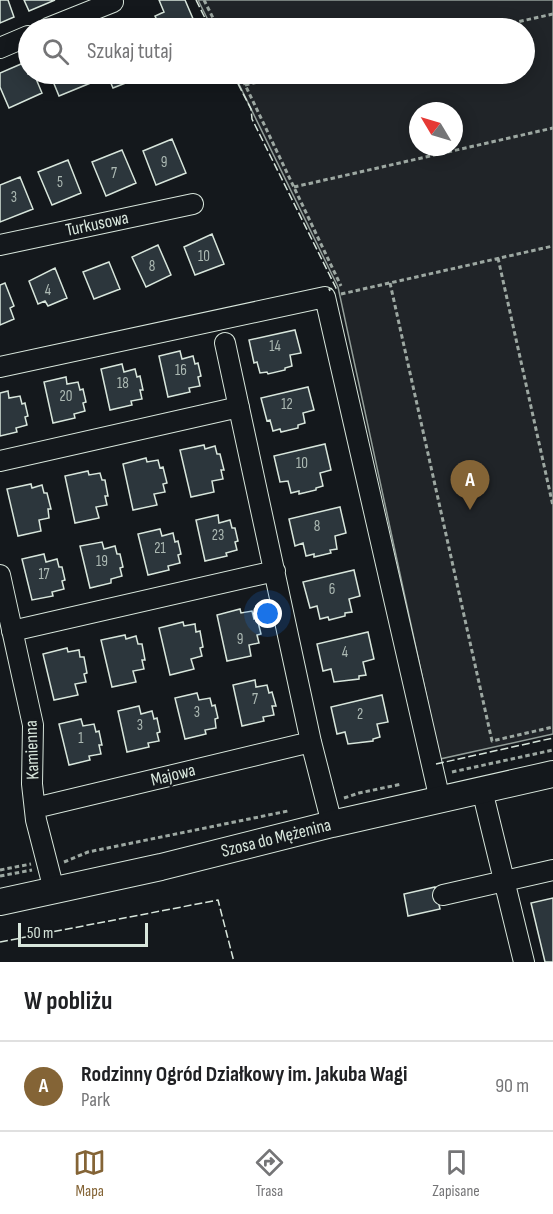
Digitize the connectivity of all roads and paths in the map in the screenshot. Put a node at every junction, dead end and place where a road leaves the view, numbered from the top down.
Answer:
1 (204, 0) edge
2 (113, 2) dead end
3 (553, 14) edge
4 (73, 18) edge
5 (213, 18) edge
6 (535, 18) edge
7 (18, 40) edge
8 (0, 48) edge
9 (249, 84) edge
10 (245, 85) joint
11 (553, 128) edge
12 (294, 187) junction
13 (193, 204) dead end
14 (0, 245) edge
15 (553, 246) edge
16 (498, 258) junction
17 (390, 283) junction
18 (344, 293) junction
19 (325, 297) junction
20 (225, 343) dead end
21 (0, 366) edge
22 (239, 407) junction
23 (0, 461) edge
24 (553, 506) edge
25 (275, 571) junction
26 (0, 575) edge
27 (12, 631) junction
28 (553, 727) edge
29 (311, 742) junction
30 (553, 750) edge
31 (553, 774) edge
32 (437, 788) junction
33 (482, 790) junction
34 (34, 808) junction
35 (293, 810) dead end
36 (329, 814) junction
37 (0, 870) edge
38 (553, 870) edge
39 (49, 873) junction
40 (0, 876) edge
41 (504, 881) junction
42 (442, 895) dead end
43 (0, 902) edge
44 (524, 962) edge

1 - 5 path
2 - 4 street
3 - 6 path
7 - 8 street
9 - 10 path
10 - 12 path
11 - 12 path
12 - 18 path
13 - 14 street, Turkusowa
15 - 16 path
16 - 17 path
16 - 24 path
17 - 18 path
17 - 28 path
18 - 19 path
19 - 21 street
19 - 32 street
20 - 22 street
22 - 23 street
22 - 25 street
25 - 27 street
25 - 29 street
26 - 27 street, Kamienna
27 - 34 street, Kamienna
29 - 34 street, Majowa
29 - 36 street
30 - 32 path
31 - 33 main road, Szosa do Mężenina
32 - 33 main road, Szosa do Mężenina
32 - 36 main road, Szosa do Mężenina
32 - 36 path
33 - 41 street
34 - 39 street, Kamienna
35 - 39 path
36 - 39 main road, Szosa do Mężenina
37 - 39 path
38 - 41 street
39 - 40 path
39 - 43 main road, Szosa do Mężenina
41 - 42 street
41 - 44 street

